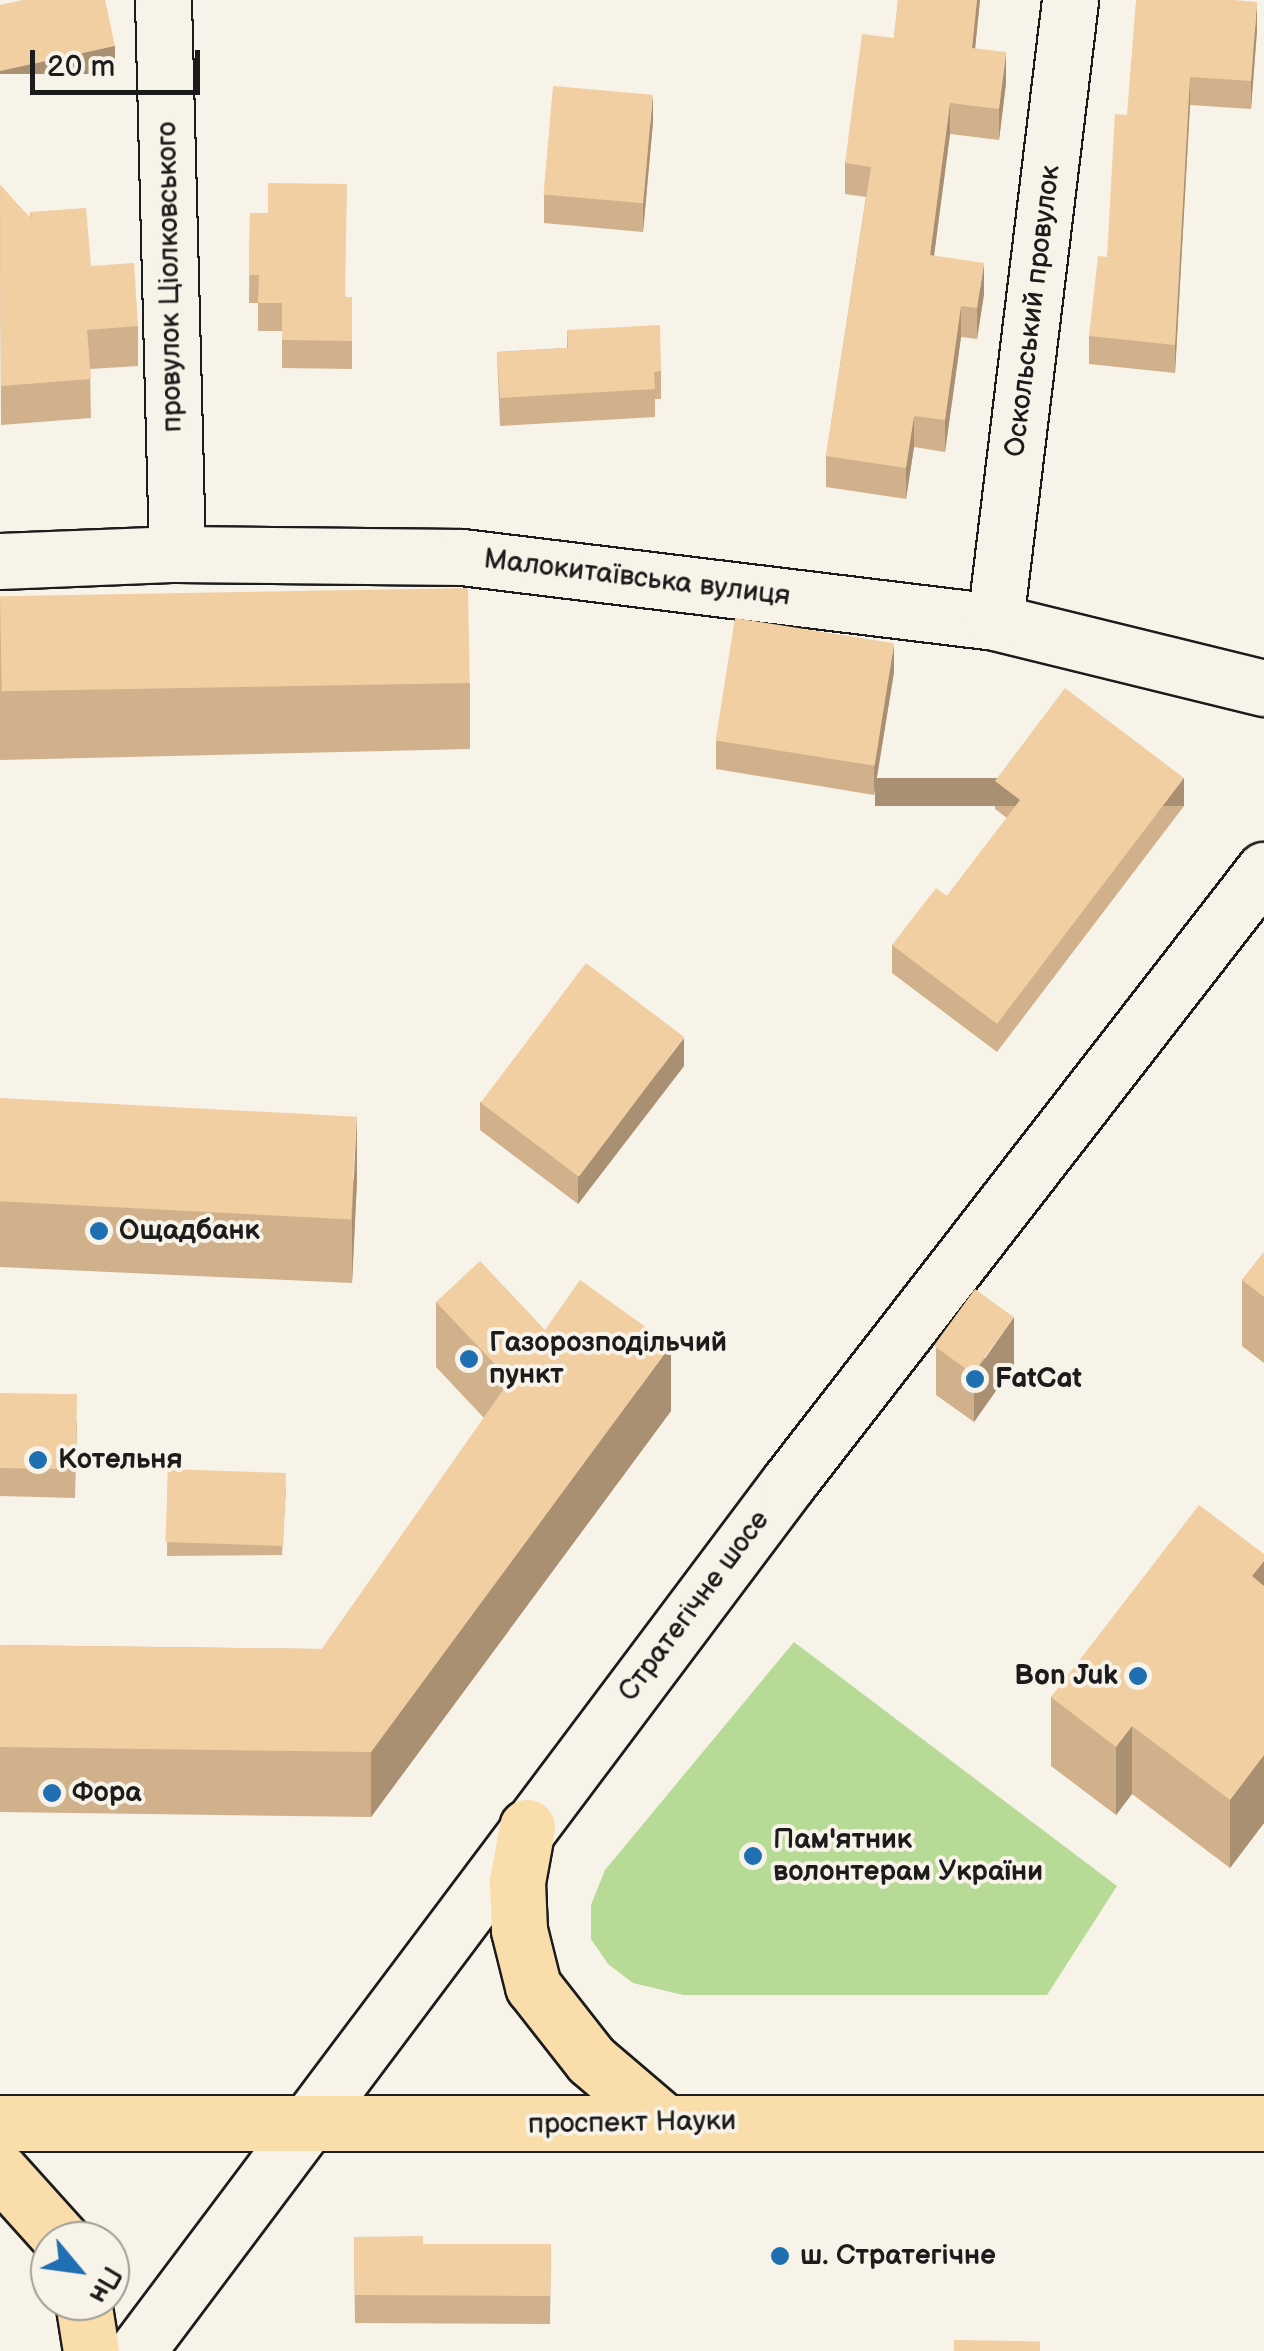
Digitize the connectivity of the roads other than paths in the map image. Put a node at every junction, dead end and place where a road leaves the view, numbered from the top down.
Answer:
1 (163, 0) edge
2 (1070, 0) edge
3 (177, 554) junction
4 (0, 561) edge
5 (995, 622) junction
6 (1264, 688) edge
7 (1264, 870) edge
8 (527, 1827) junction
9 (665, 2122) junction
10 (0, 2123) edge
11 (310, 2123) junction
12 (1264, 2123) edge
13 (0, 2171) edge
14 (45, 2221) edge
15 (86, 2321) edge
16 (91, 2351) edge
17 (137, 2351) edge

1 - 3 street, провулок Ціолковського
2 - 5 street, Оскольський провулок
3 - 4 street, Малокитаївська вулиця
3 - 5 street, Малокитаївська вулиця
5 - 6 street, Малокитаївська вулиця
7 - 8 street, Стратегічне шосе
8 - 9 main road
8 - 11 street, Стратегічне шосе
9 - 11 main road, проспект Науки
9 - 12 main road, проспект Науки
10 - 11 main road, проспект Науки
11 - 17 street, Стратегічне шосе
13 - 14 main road
15 - 16 main road

